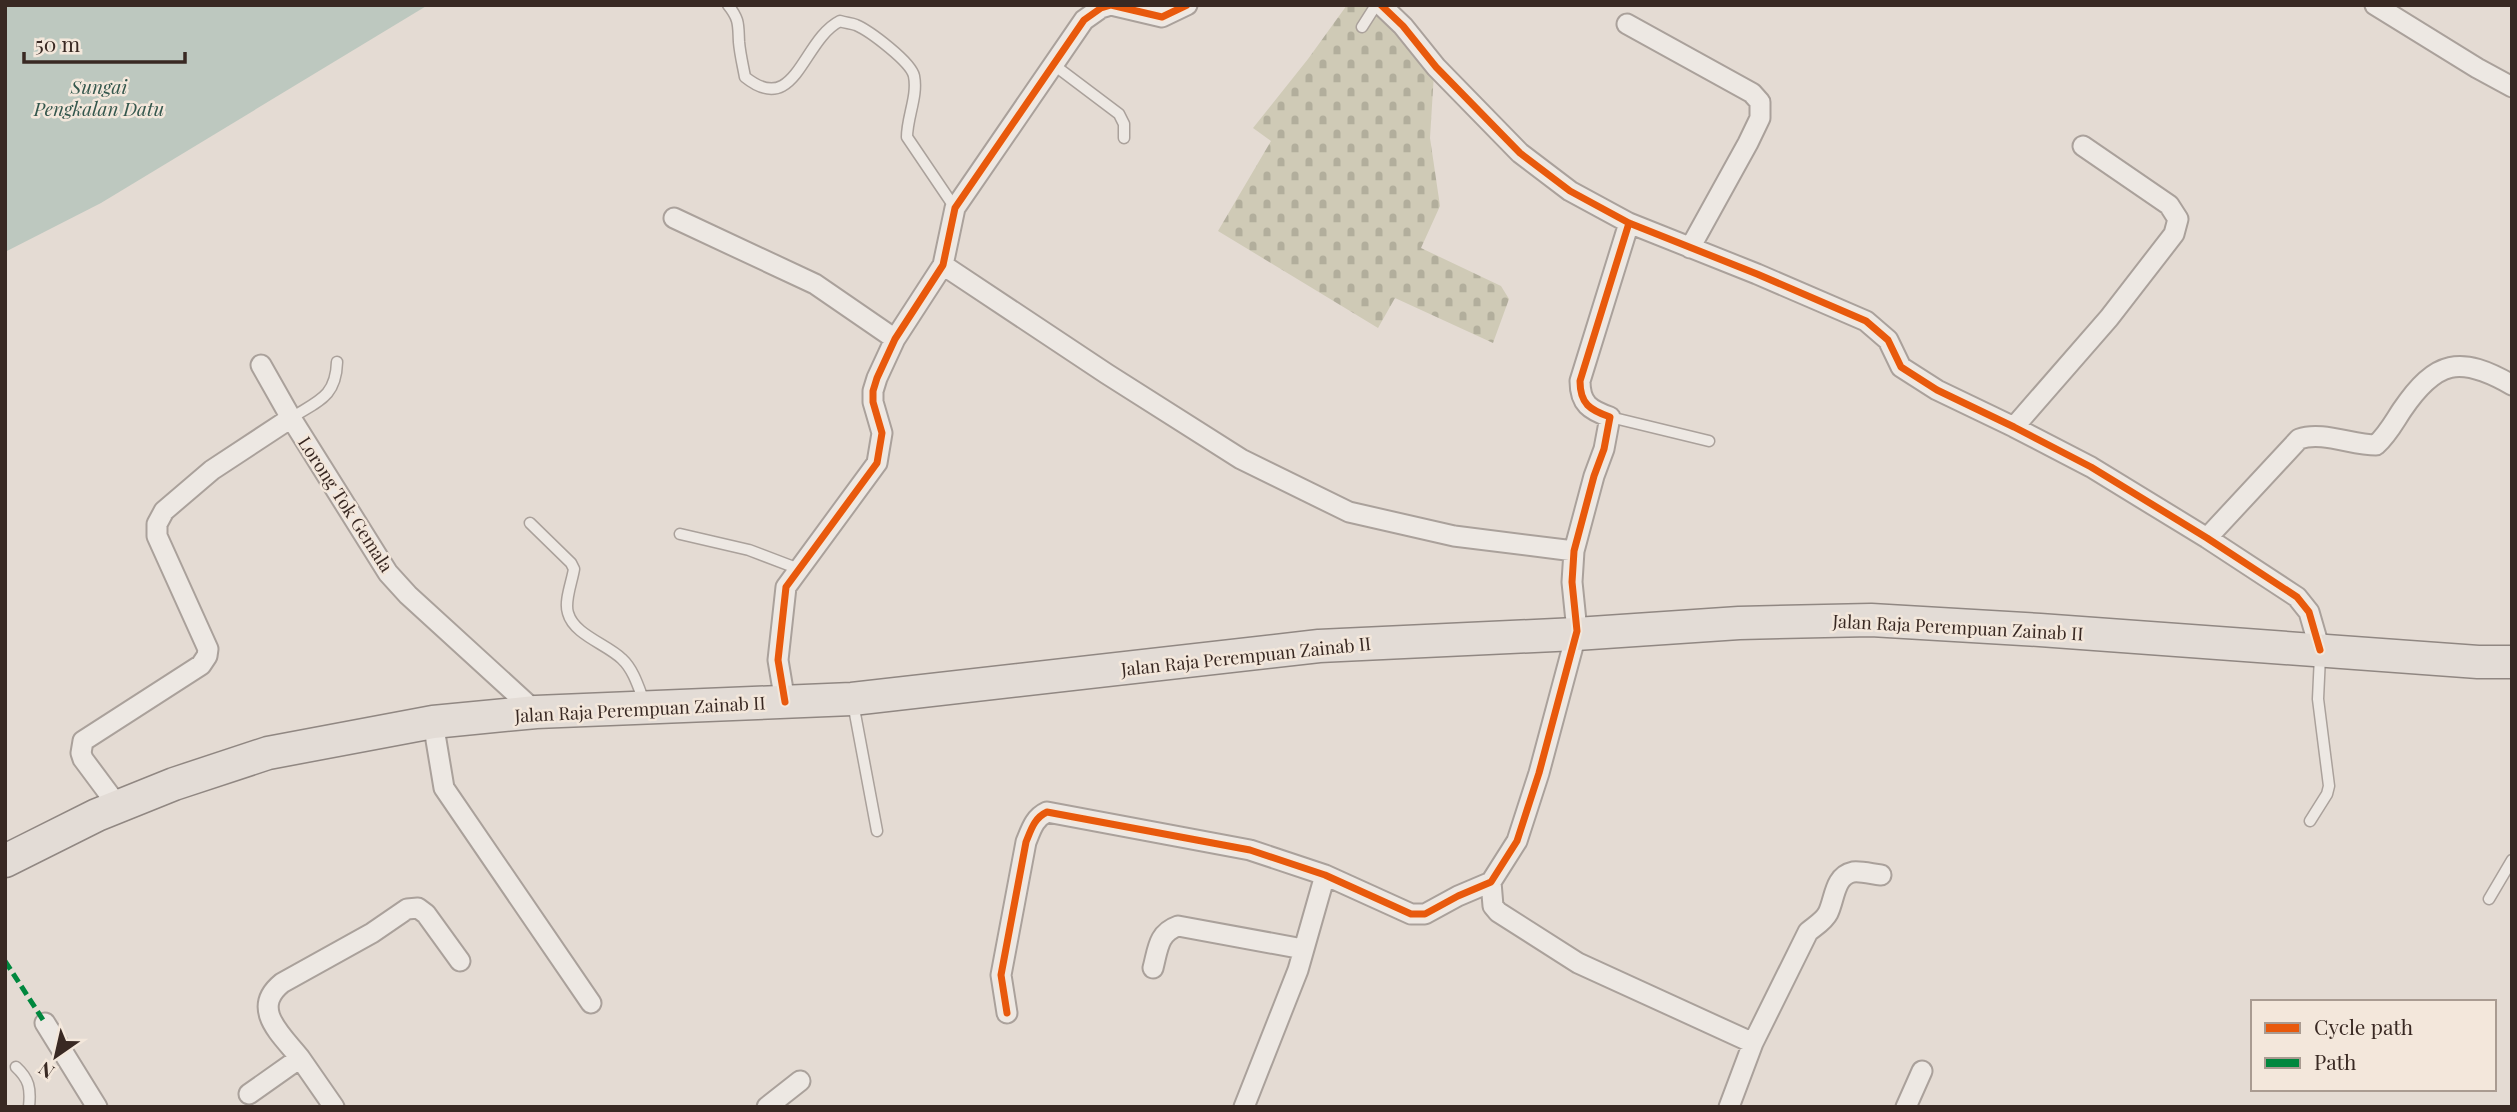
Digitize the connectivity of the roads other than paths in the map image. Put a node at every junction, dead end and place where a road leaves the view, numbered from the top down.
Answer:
1 (728, 5) edge
2 (1187, 5) edge
3 (1376, 5) edge
4 (1381, 5) edge
5 (2375, 5) edge
6 (1627, 23) dead end
7 (1362, 26) dead end
8 (1054, 65) junction
9 (2512, 86) edge
10 (1124, 138) dead end
11 (2082, 146) dead end
12 (955, 208) junction
13 (674, 218) dead end
14 (1629, 223) junction
15 (1690, 248) junction
16 (943, 265) junction
17 (895, 339) junction
18 (337, 362) dead end
19 (261, 365) dead end
20 (2512, 385) edge
21 (287, 413) junction
22 (1610, 417) junction
23 (2014, 426) junction
24 (1709, 442) dead end
25 (530, 523) dead end
26 (680, 534) dead end
27 (2207, 538) junction
28 (1574, 551) junction
29 (799, 569) junction
30 (1576, 634) junction
31 (2320, 650) junction
32 (2512, 662) edge
33 (852, 699) junction
34 (785, 702) junction
35 (647, 707) junction
36 (536, 712) junction
37 (433, 722) junction
38 (118, 806) junction
39 (2310, 821) dead end
40 (877, 831) dead end
41 (2512, 860) edge
42 (5, 861) edge
43 (1325, 875) junction
44 (1881, 875) dead end
45 (1491, 882) junction
46 (2489, 899) dead end
47 (1303, 949) junction
48 (460, 961) dead end
49 (1153, 968) dead end
50 (591, 1003) dead end
51 (1006, 1013) dead end
52 (45, 1023) dead end
53 (1753, 1043) junction
54 (300, 1058) junction
55 (16, 1067) dead end
56 (1922, 1071) dead end
57 (800, 1081) dead end
58 (249, 1094) dead end
59 (29, 1107) edge
60 (97, 1107) edge
61 (334, 1107) edge
62 (767, 1107) edge
63 (1244, 1107) edge
64 (1730, 1107) edge
65 (1906, 1107) edge

1 - 12 lane
2 - 8 street
3 - 7 lane
4 - 14 street
5 - 9 street
6 - 15 street
8 - 10 lane
8 - 12 street
11 - 23 street
12 - 16 street
13 - 17 street
14 - 15 street
14 - 22 street
15 - 23 street
16 - 17 street
16 - 28 street
17 - 29 street
18 - 21 lane
19 - 21 street, Lorong Tok Gemala
20 - 27 street
21 - 36 street, Lorong Tok Gemala
21 - 38 street
22 - 24 lane
22 - 28 street
23 - 27 street
25 - 35 lane
26 - 29 lane
27 - 31 street
28 - 30 street
29 - 34 street
30 - 31 main road, Jalan Raja Perempuan Zainab II
30 - 33 main road, Jalan Raja Perempuan Zainab II
30 - 45 street
31 - 32 main road, Jalan Raja Perempuan Zainab II
31 - 39 lane
33 - 34 main road, Jalan Raja Perempuan Zainab II
33 - 40 lane
34 - 35 main road, Jalan Raja Perempuan Zainab II
35 - 36 main road, Jalan Raja Perempuan Zainab II
36 - 37 main road, Jalan Raja Perempuan Zainab II
37 - 38 main road, Jalan Raja Perempuan Zainab II
37 - 50 street
38 - 42 main road, Jalan Raja Perempuan Zainab II
41 - 46 lane
43 - 45 street
43 - 47 street
43 - 51 street
44 - 53 street
45 - 53 street
47 - 49 street
47 - 63 street
48 - 54 street
52 - 60 street
53 - 64 street
54 - 58 street
54 - 61 street
55 - 59 lane
56 - 65 street
57 - 62 street

